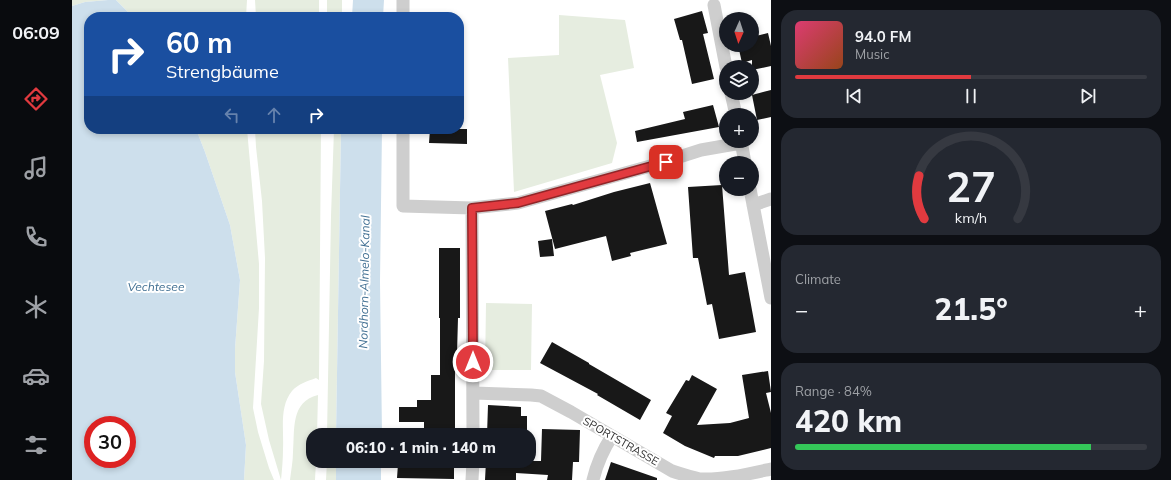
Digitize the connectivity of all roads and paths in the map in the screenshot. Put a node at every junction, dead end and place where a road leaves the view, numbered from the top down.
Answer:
1 (403, 0) edge
2 (714, 5) dead end
3 (403, 12) edge
4 (725, 60) edge
5 (403, 134) edge
6 (719, 146) edge
7 (751, 196) edge
8 (771, 199) edge
9 (753, 205) junction
10 (472, 208) junction
11 (771, 298) edge
12 (474, 393) junction
13 (473, 428) edge
14 (612, 436) junction
15 (473, 468) edge
16 (771, 469) edge
17 (472, 480) edge
18 (593, 480) edge

1 - 3 street
2 - 4 street
5 - 10 street
6 - 10 street
7 - 9 street
8 - 9 street
9 - 11 street
10 - 12 street
12 - 13 street
12 - 14 street, SPORTSTRASSE
14 - 16 street, SPORTSTRASSE
14 - 18 street
15 - 17 street

